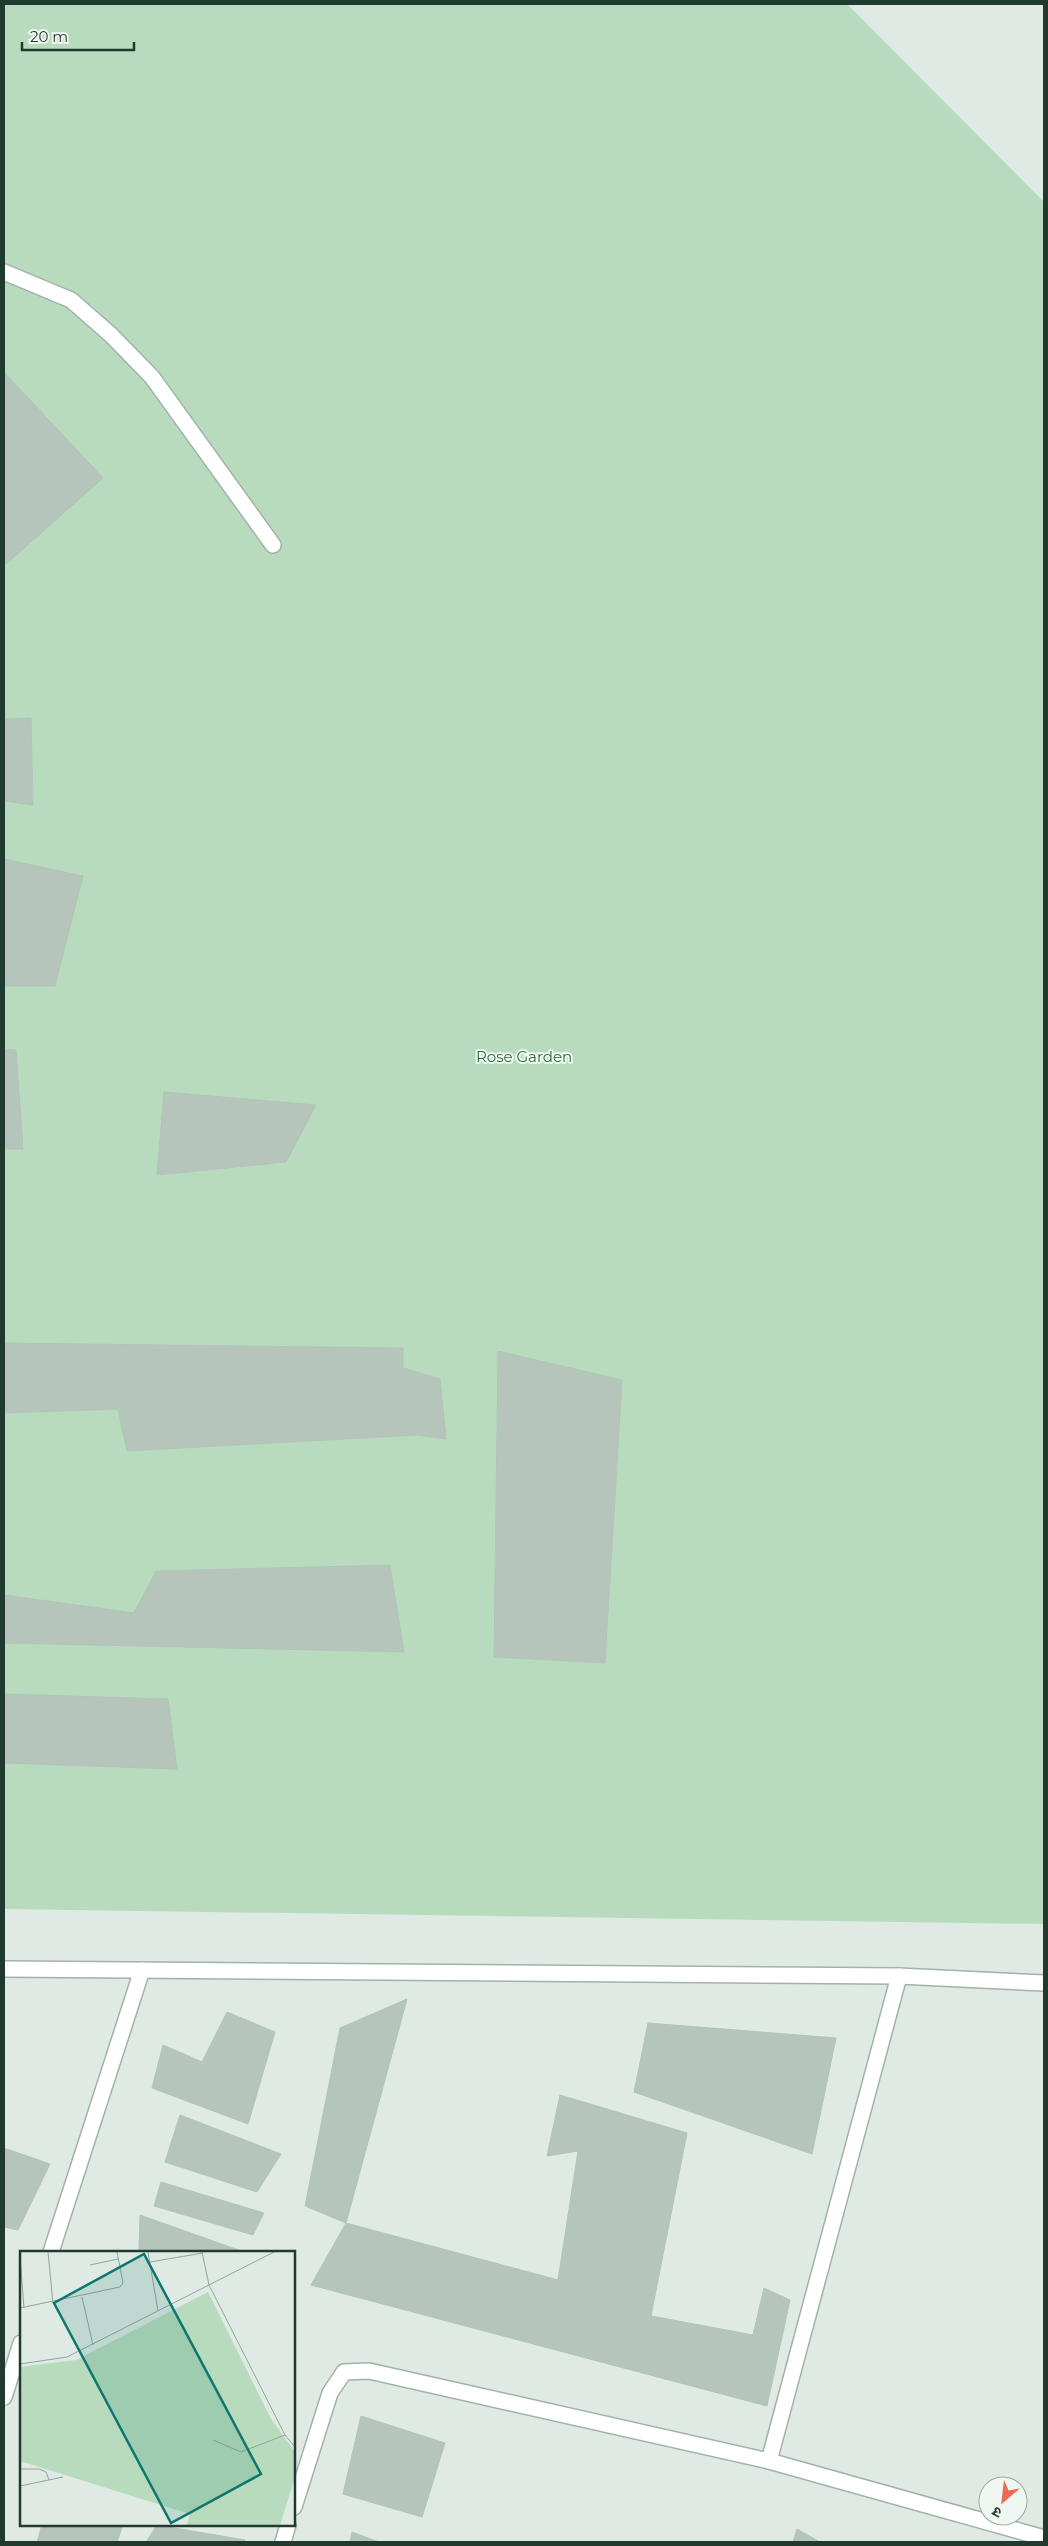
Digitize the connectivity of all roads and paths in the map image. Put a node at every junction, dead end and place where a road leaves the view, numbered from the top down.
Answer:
1 (4, 272) edge
2 (273, 546) dead end
3 (4, 1969) edge
4 (142, 1970) junction
5 (899, 1976) junction
6 (1044, 1983) edge
7 (51, 2251) edge
8 (20, 2346) edge
9 (4, 2397) edge
10 (769, 2461) junction
11 (295, 2504) edge
12 (288, 2526) edge
13 (1044, 2538) edge
14 (283, 2542) edge

1 - 2 street
3 - 4 street
4 - 5 street
4 - 7 street
5 - 6 street
5 - 10 street
8 - 9 street
10 - 11 street
10 - 13 street
12 - 14 street

